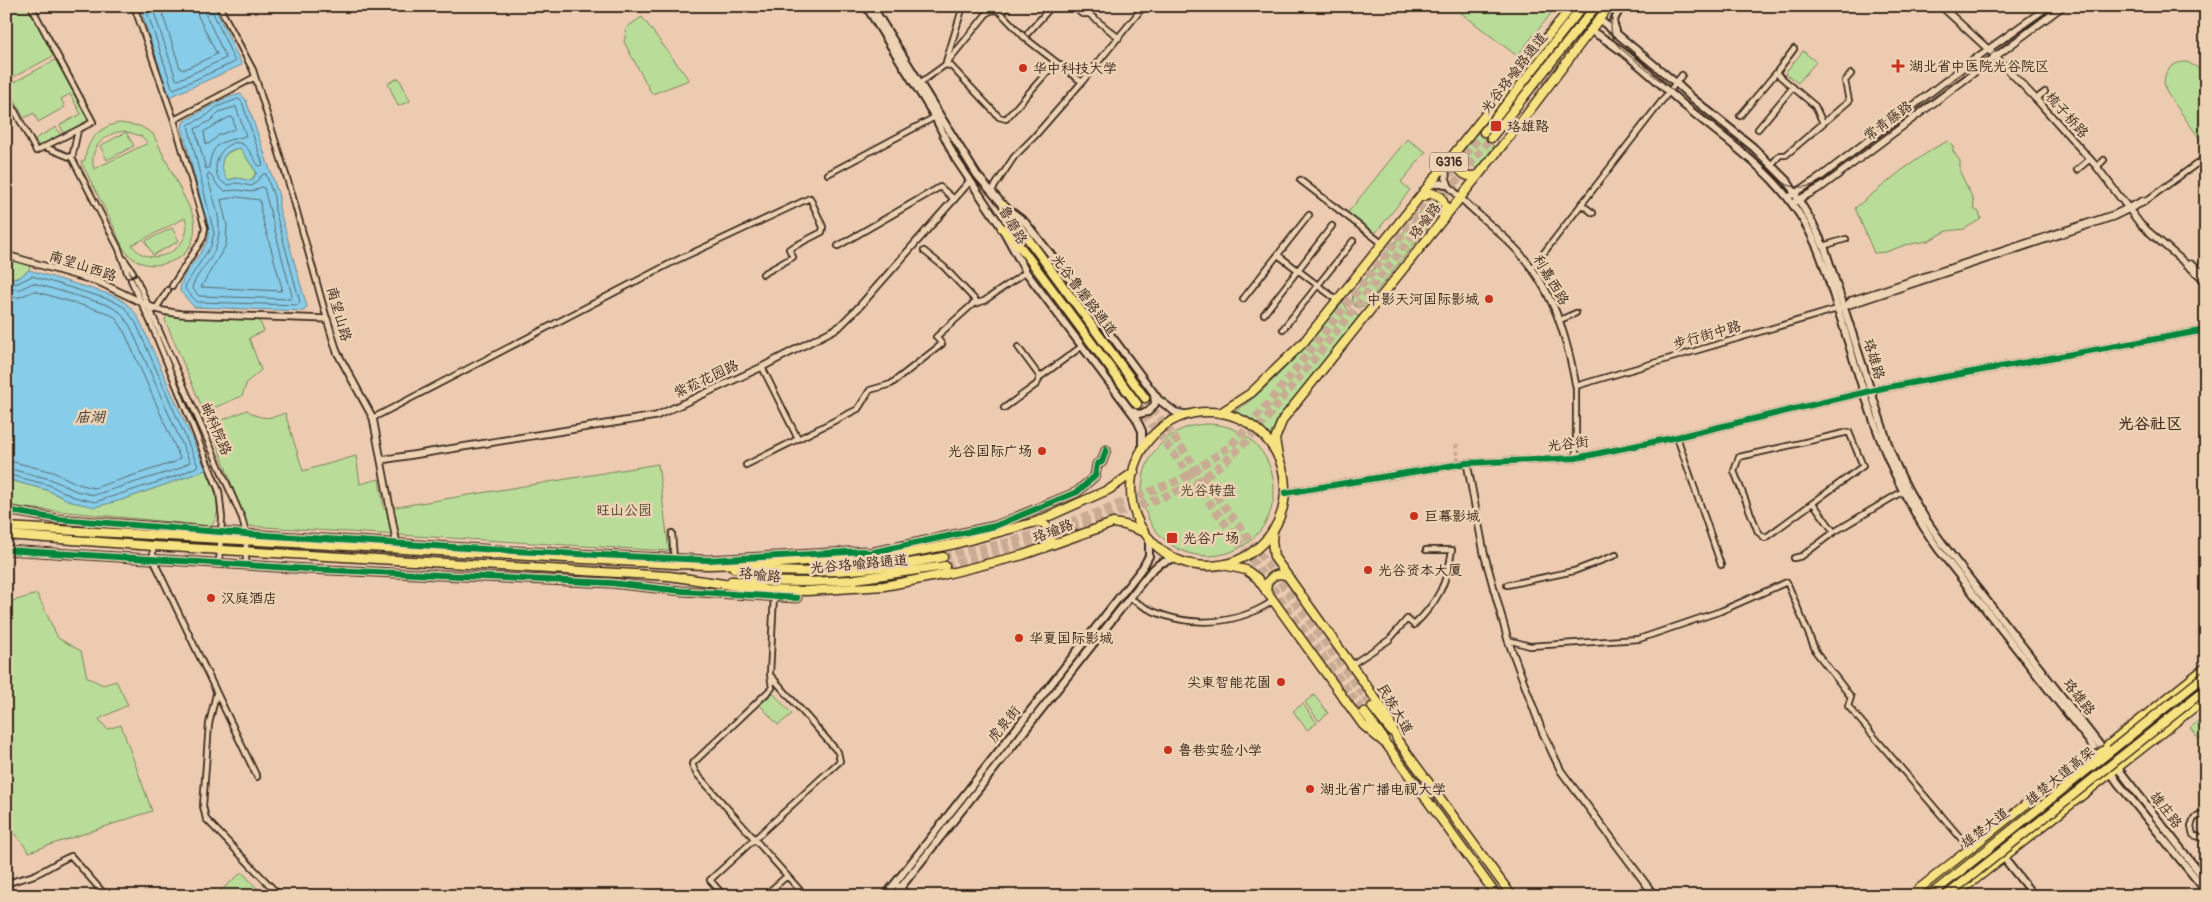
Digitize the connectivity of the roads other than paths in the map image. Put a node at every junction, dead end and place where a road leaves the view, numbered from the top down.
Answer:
1 (31, 6) edge
2 (134, 6) edge
3 (219, 6) edge
4 (866, 6) edge
5 (872, 6) edge
6 (963, 6) edge
7 (971, 6) edge
8 (1007, 6) edge
9 (1052, 6) edge
10 (1073, 6) edge
11 (1144, 6) edge
12 (1572, 6) edge
13 (1583, 6) edge
14 (1596, 6) edge
15 (1609, 6) edge
16 (1621, 6) edge
17 (1941, 6) edge
18 (2049, 6) edge
19 (2064, 6) edge
20 (1600, 20) junction
21 (1591, 31) junction
22 (1028, 33) dead end
23 (1119, 38) junction
24 (1622, 38) junction
25 (1794, 49) dead end
26 (1989, 50) junction
27 (1996, 58) junction
28 (1056, 62) junction
29 (945, 65) junction
30 (1776, 73) junction
31 (1851, 74) dead end
32 (1682, 75) dead end
33 (255, 77) junction
34 (1082, 82) junction
35 (920, 83) junction
36 (1676, 83) junction
37 (1793, 87) junction
38 (1670, 90) junction
39 (2045, 92) dead end
40 (6, 94) edge
41 (2036, 99) junction
42 (1740, 116) dead end
43 (935, 117) junction
44 (174, 120) junction
45 (1823, 123) junction
46 (1758, 129) dead end
47 (78, 130) junction
48 (1484, 132) tunnel mouth
49 (1492, 138) tunnel mouth
50 (45, 147) junction
51 (1456, 152) junction
52 (2206, 156) edge
53 (72, 158) junction
54 (2090, 159) junction
55 (2104, 160) dead end
56 (1446, 165) junction
57 (1771, 165) junction
58 (2097, 167) junction
59 (2077, 170) dead end
60 (828, 174) dead end
61 (1477, 175) junction
62 (1300, 180) dead end
63 (970, 181) junction
64 (1431, 185) junction
65 (1449, 186) junction
66 (991, 192) junction
67 (1420, 197) junction
68 (1459, 197) junction
69 (954, 198) junction
70 (1794, 198) junction
71 (1582, 204) junction
72 (1004, 206) junction
73 (2130, 209) junction
74 (1593, 213) dead end
75 (1309, 216) dead end
76 (1442, 219) junction
77 (1332, 226) dead end
78 (1002, 228) junction
79 (1846, 239) dead end
80 (1353, 241) dead end
81 (1383, 244) junction
82 (838, 246) dead end
83 (1823, 246) junction
84 (924, 251) dead end
85 (6, 255) edge
86 (1278, 255) junction
87 (1532, 268) junction
88 (1298, 270) junction
89 (1026, 272) junction
90 (763, 274) dead end
91 (2206, 275) edge
92 (132, 276) junction
93 (2206, 281) edge
94 (1318, 285) junction
95 (172, 286) dead end
96 (168, 290) dead end
97 (1243, 299) dead end
98 (1337, 300) junction
99 (141, 302) junction
100 (978, 303) junction
101 (1841, 308) junction
102 (153, 309) junction
103 (1576, 313) dead end
104 (1264, 314) dead end
105 (147, 316) junction
106 (327, 319) junction
107 (1560, 320) junction
108 (1283, 329) dead end
109 (2206, 332) edge
110 (1018, 347) dead end
111 (1082, 347) junction
112 (762, 367) junction
113 (1040, 377) junction
114 (1576, 386) junction
115 (1153, 393) junction
116 (1868, 393) junction
117 (1144, 398) tunnel mouth
118 (1137, 404) tunnel mouth
119 (1004, 408) dead end
120 (1128, 408) junction
121 (1220, 413) junction
122 (1188, 415) junction
123 (373, 418) junction
124 (1678, 437) junction
125 (798, 439) junction
126 (1106, 450) dead end
127 (1142, 450) junction
128 (1278, 457) junction
129 (1576, 458) junction
130 (381, 460) junction
131 (1458, 460) dead end
132 (1467, 463) junction
133 (746, 465) dead end
134 (1134, 472) junction
135 (1905, 490) junction
136 (1285, 493) junction
137 (1813, 503) junction
138 (6, 510) edge
139 (1036, 522) junction
140 (6, 527) edge
141 (1273, 530) junction
142 (672, 532) dead end
143 (1834, 532) junction
144 (6, 535) edge
145 (220, 535) junction
146 (1146, 535) junction
147 (246, 537) junction
148 (153, 546) junction
149 (398, 546) junction
150 (220, 549) junction
151 (1043, 549) junction
152 (6, 550) edge
153 (1426, 550) dead end
154 (246, 551) junction
155 (1616, 555) dead end
156 (944, 556) tunnel mouth
157 (1174, 558) junction
158 (1794, 558) dead end
159 (153, 559) junction
160 (674, 561) junction
161 (218, 563) junction
162 (246, 565) junction
163 (709, 565) junction
164 (1223, 565) junction
165 (1721, 565) dead end
166 (945, 566) tunnel mouth
167 (970, 568) joint
168 (1287, 576) junction
169 (714, 581) junction
170 (1507, 585) dead end
171 (1266, 591) junction
172 (774, 594) junction
173 (798, 598) dead end
174 (1130, 598) junction
175 (1273, 600) junction
176 (1508, 640) junction
177 (1351, 665) junction
178 (2206, 667) edge
179 (770, 674) junction
180 (2206, 675) edge
181 (2206, 690) edge
182 (216, 691) junction
183 (2206, 698) edge
184 (1372, 707) tunnel mouth
185 (1364, 712) tunnel mouth
186 (2149, 720) junction
187 (1398, 741) junction
188 (1387, 745) junction
189 (2101, 752) junction
190 (2114, 771) junction
191 (257, 777) dead end
192 (2206, 813) edge
193 (2206, 839) edge
194 (755, 840) junction
195 (1973, 853) junction
196 (2003, 857) junction
197 (787, 876) junction
198 (2206, 881) edge
199 (6, 885) edge
200 (898, 885) junction
201 (2206, 891) edge
202 (106, 896) edge
203 (280, 896) edge
204 (724, 896) edge
205 (764, 896) edge
206 (805, 896) edge
207 (885, 896) edge
208 (894, 896) edge
209 (908, 896) edge
210 (1497, 896) edge
211 (1512, 896) edge
212 (1655, 896) edge
213 (1910, 896) edge
214 (1920, 896) edge
215 (1929, 896) edge
216 (1946, 896) edge
217 (1954, 896) edge
218 (2034, 896) edge

1 - 47 street
2 - 44 street
3 - 33 street, 南望山路
4 - 43 main road, 鲁磨路
5 - 35 main road, 鲁磨路
6 - 29 street
7 - 8 street
9 - 22 street
10 - 23 street
11 - 23 street
12 - 51 main road, 珞喻路 / G316
13 - 48 main road, 光谷珞喻路通道
14 - 49 main road, 光谷珞喻路通道
15 - 20 main road, 珞喻路 / G316
16 - 24 main road
17 - 26 street
18 - 26 street, 常青藤路
19 - 27 street, 常青藤路
20 - 21 main road, 珞喻路 / G316
20 - 24 main road, 珞雄路
21 - 38 main road
21 - 61 main road, 珞喻路 / G316
23 - 34 street
24 - 36 main road, 珞雄路
25 - 30 street
26 - 27 street
26 - 70 street, 常青藤路
27 - 41 street, 梳子桥路
27 - 70 street, 常青藤路
28 - 29 street
28 - 29 street
28 - 34 street
29 - 35 street
30 - 37 street
30 - 42 street
31 - 45 street
32 - 36 street
33 - 44 street
33 - 106 street, 南望山路
34 - 66 street
35 - 66 main road, 鲁磨路
36 - 38 street
36 - 57 main road, 珞雄路
37 - 45 street
37 - 46 street
38 - 70 main road
38 - 71 street
39 - 41 street
40 - 50 street
41 - 54 street, 梳子桥路
43 - 60 street
43 - 63 main road, 鲁磨路
44 - 95 street
45 - 57 street
47 - 50 street
47 - 53 street
50 - 53 street
51 - 56 main road, 珞喻路 / G316
51 - 61 main road
52 - 73 street, 步行街中路
53 - 92 street
54 - 58 street, 梳子桥路
54 - 59 street
55 - 58 street
56 - 64 main road, 珞喻路 / G316
56 - 65 street
57 - 70 main road, 珞雄路
58 - 73 street, 梳子桥路
61 - 68 main road, 珞喻路 / G316
62 - 81 street
63 - 69 street, 紫菘花园路
63 - 78 main road, 鲁磨路
64 - 65 street
64 - 67 main road, 珞喻路 / G316
65 - 68 street, 利嘉西路
66 - 72 main road, 鲁磨路
67 - 76 main road
67 - 81 main road, 珞喻路 / G316
68 - 76 main road, 珞喻路 / G316
68 - 87 street, 利嘉西路
69 - 82 street
69 - 112 street, 紫菘花园路
70 - 83 main road, 珞雄路
70 - 101 main road, 珞雄路
71 - 74 street
71 - 87 street
72 - 115 main road, 鲁磨路
72 - 117 main road, 光谷鲁磨路通道
73 - 91 street, 梳子桥路
73 - 93 street, 梳子桥路
73 - 101 street, 步行街中路
75 - 86 street
76 - 128 main road, 珞喻路 / G316
77 - 88 street
78 - 89 main road, 鲁磨路
78 - 118 main road, 光谷鲁磨路通道
79 - 83 street
80 - 94 street
81 - 98 main road, 珞喻路 / G316
83 - 101 main road, 珞雄路
84 - 100 street
85 - 99 street, 南望山西路
86 - 88 street
86 - 97 street
87 - 107 street, 利嘉西路
88 - 94 street
88 - 104 street
89 - 100 street
89 - 111 main road, 鲁磨路
90 - 123 street
92 - 99 street
92 - 102 street, 邮科院路
94 - 98 street
94 - 108 street
96 - 102 street
98 - 121 main road, 珞喻路 / G316
99 - 102 street, 南望山西路
99 - 105 street
100 - 125 street
101 - 114 street, 步行街中路
101 - 116 main road, 珞雄路
102 - 105 street
102 - 106 street, 南望山西路
102 - 147 street, 邮科院路
103 - 107 street
105 - 145 street
106 - 123 street, 南望山路
107 - 114 street, 利嘉西路
109 - 116 street, 光谷街
110 - 113 street
111 - 113 street
111 - 120 main road, 鲁磨路
112 - 125 street
112 - 130 street, 紫菘花园路
113 - 119 street
114 - 129 street
115 - 120 main road
115 - 122 main road, 鲁磨路
116 - 124 street, 光谷街
116 - 135 main road, 珞雄路
120 - 127 main road, 鲁磨路
121 - 122 main road
121 - 128 main road
122 - 127 main road
123 - 130 street, 南望山路
124 - 129 street, 光谷街
124 - 165 street
125 - 133 street
126 - 160 main road
127 - 134 main road
128 - 136 main road
129 - 132 street, 光谷街
130 - 149 street, 南望山路
131 - 132 street
132 - 136 street, 光谷街
132 - 176 street
134 - 139 main road, 珞喻路
134 - 146 main road
135 - 143 street
135 - 189 main road, 珞雄路
136 - 141 main road
137 - 137 street
137 - 143 street
138 - 145 main road
139 - 151 main road
139 - 163 main road, 珞喻路
140 - 145 main road, 珞喻路
141 - 164 main road
141 - 168 main road, 民族大道
142 - 160 street
143 - 158 street
144 - 148 main road, 珞喻路
145 - 147 main road, 珞喻路
145 - 150 street
146 - 151 main road, 珞瑜路
146 - 157 main road
146 - 200 main road, 虎泉街
147 - 149 main road, 珞喻路
147 - 154 street, 邮科院路
148 - 150 main road, 珞喻路
148 - 159 street
149 - 160 main road, 珞喻路
150 - 154 main road, 珞喻路
150 - 161 street
151 - 167 main road, 珞瑜路
152 - 159 main road
153 - 177 street
154 - 162 street, 邮科院路
154 - 169 main road, 珞喻路
155 - 170 street
156 - 163 main road, 光谷珞喻路通道
157 - 164 main road
157 - 174 main road, 虎泉街
159 - 161 main road
159 - 182 street
160 - 163 main road, 珞喻路
161 - 162 main road
162 - 172 main road
164 - 171 main road, 民族大道
166 - 169 main road, 光谷珞喻路通道
167 - 172 main road, 珞喻路
168 - 171 main road
168 - 177 main road, 民族大道
169 - 172 main road, 珞喻路
171 - 175 main road, 民族大道
172 - 173 main road
172 - 179 street
174 - 175 street
174 - 200 main road, 虎泉街
175 - 188 main road, 民族大道
176 - 195 street
176 - 212 street
177 - 187 main road, 民族大道
178 - 189 main road, 雄楚大道
179 - 194 street
179 - 194 street
180 - 186 main road, 雄楚大道高架, bridge
181 - 216 main road, 雄楚大道高架, bridge
182 - 191 street
182 - 203 street
183 - 190 main road
184 - 187 main road
185 - 188 main road
186 - 213 main road, bridge
186 - 215 main road, 雄楚大道高架, bridge
187 - 211 main road, 民族大道
188 - 210 main road, 民族大道
189 - 190 main road, 珞雄路
189 - 195 main road, 雄楚大道
190 - 196 main road
190 - 198 main road, 雄庄路
190 - 201 main road
192 - 193 street
194 - 197 street
194 - 204 street
195 - 214 main road, 雄楚大道
196 - 217 main road
196 - 218 main road
197 - 205 street
197 - 206 street
199 - 202 street
200 - 207 main road, 虎泉街
200 - 208 main road, 虎泉街
200 - 209 street

